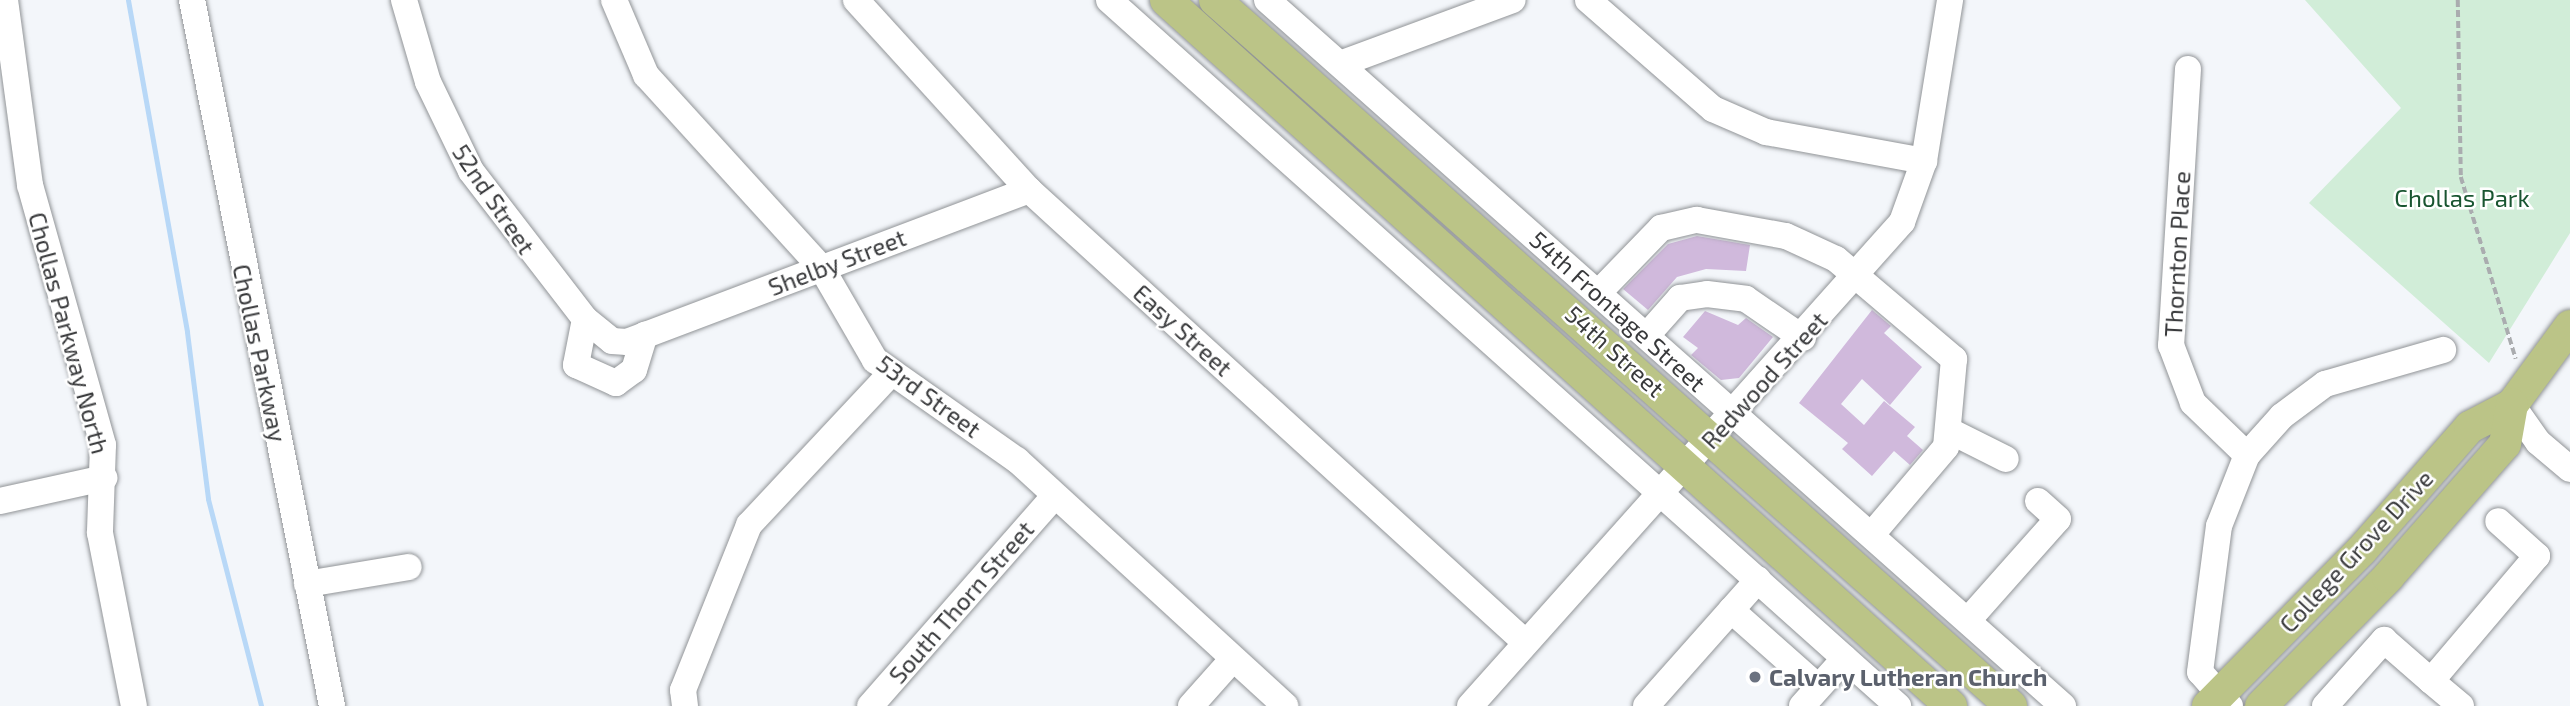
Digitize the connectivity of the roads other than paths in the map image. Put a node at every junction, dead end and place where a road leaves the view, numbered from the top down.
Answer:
1 (5, 0) edge
2 (192, 0) edge
3 (404, 0) edge
4 (614, 0) edge
5 (856, 0) edge
6 (1109, 0) edge
7 (1166, 0) edge
8 (1215, 0) edge
9 (1267, 0) edge
10 (1513, 0) edge
11 (1588, 0) edge
12 (1950, 0) edge
13 (1340, 64) junction
14 (2188, 69) dead end
15 (1924, 161) junction
16 (1030, 190) junction
17 (821, 267) junction
18 (1857, 276) junction
19 (1600, 291) junction
20 (584, 319) junction
21 (2570, 327) edge
22 (1649, 333) junction
23 (645, 335) junction
24 (1802, 338) junction
25 (2443, 350) dead end
26 (892, 372) junction
27 (2518, 396) junction
28 (1733, 413) junction
29 (1952, 432) junction
30 (1711, 437) junction
31 (2247, 455) junction
32 (2006, 459) dead end
33 (1684, 468) junction
34 (2570, 469) edge
35 (104, 478) junction
36 (1661, 494) junction
37 (1053, 498) junction
38 (0, 501) edge
39 (2038, 501) dead end
40 (2498, 521) dead end
41 (1874, 532) junction
42 (409, 567) dead end
43 (1758, 580) junction
44 (307, 584) junction
45 (1731, 610) junction
46 (1970, 618) junction
47 (1526, 643) junction
48 (1844, 658) junction
49 (1232, 660) junction
50 (2431, 681) junction
51 (1810, 697) edge
52 (2219, 702) edge
53 (134, 706) edge
54 (332, 706) edge
55 (685, 706) edge
56 (870, 706) edge
57 (1191, 706) edge
58 (1285, 706) edge
59 (1470, 706) edge
60 (1646, 706) edge
61 (1898, 706) edge
62 (1951, 706) edge
63 (2011, 706) edge
64 (2063, 706) edge
65 (2261, 706) edge
66 (2325, 706) edge
67 (2461, 706) edge

1 - 35 street, Chollas Parkway North
2 - 44 street, Chollas Parkway
3 - 20 street, 52nd Street
4 - 17 street, 53rd Street
5 - 16 street, Easy Street
6 - 36 street
7 - 33 main road, 54th Street
8 - 30 main road, 54th Street
9 - 13 street, 54th Frontage Street
10 - 13 street
11 - 15 street
12 - 15 street, Redwood Street
13 - 19 street, 54th Frontage Street
14 - 31 street, Thornton Place
15 - 18 street, Redwood Street
16 - 17 street, Shelby Street
16 - 47 street, Easy Street
17 - 23 street, Shelby Street
17 - 26 street, 53rd Street
18 - 19 street
18 - 24 street, Redwood Street
18 - 29 street
19 - 22 street, 54th Frontage Street
20 - 23 street, 52nd Street
20 - 23 street
21 - 27 main road, College Grove Drive
22 - 24 street
22 - 28 street, 54th Frontage Street
24 - 28 street, Redwood Street
25 - 31 street
26 - 37 street, 53rd Street
26 - 55 street
27 - 34 street
27 - 52 main road, College Grove Drive
27 - 65 main road, College Grove Drive
28 - 30 street, Redwood Street
28 - 41 street, 54th Frontage Street
29 - 32 street
29 - 41 street
30 - 33 street, Redwood Street
30 - 63 main road, 54th Street
31 - 52 street
33 - 36 street, Redwood Street
33 - 62 main road, 54th Street
35 - 38 street
35 - 53 street, Chollas Parkway North
36 - 43 street
36 - 47 street, Redwood Street
37 - 49 street, 53rd Street
37 - 56 street, South Thorn Street
39 - 46 street
40 - 50 street
41 - 46 street, 54th Frontage Street
42 - 44 street
43 - 45 street
43 - 48 street
44 - 54 street, Chollas Parkway
45 - 51 street
45 - 60 street
46 - 64 street, 54th Frontage Street
47 - 59 street, Redwood Street
48 - 51 street
48 - 61 street
49 - 57 street
49 - 58 street, 53rd Street
50 - 66 street
50 - 67 street

